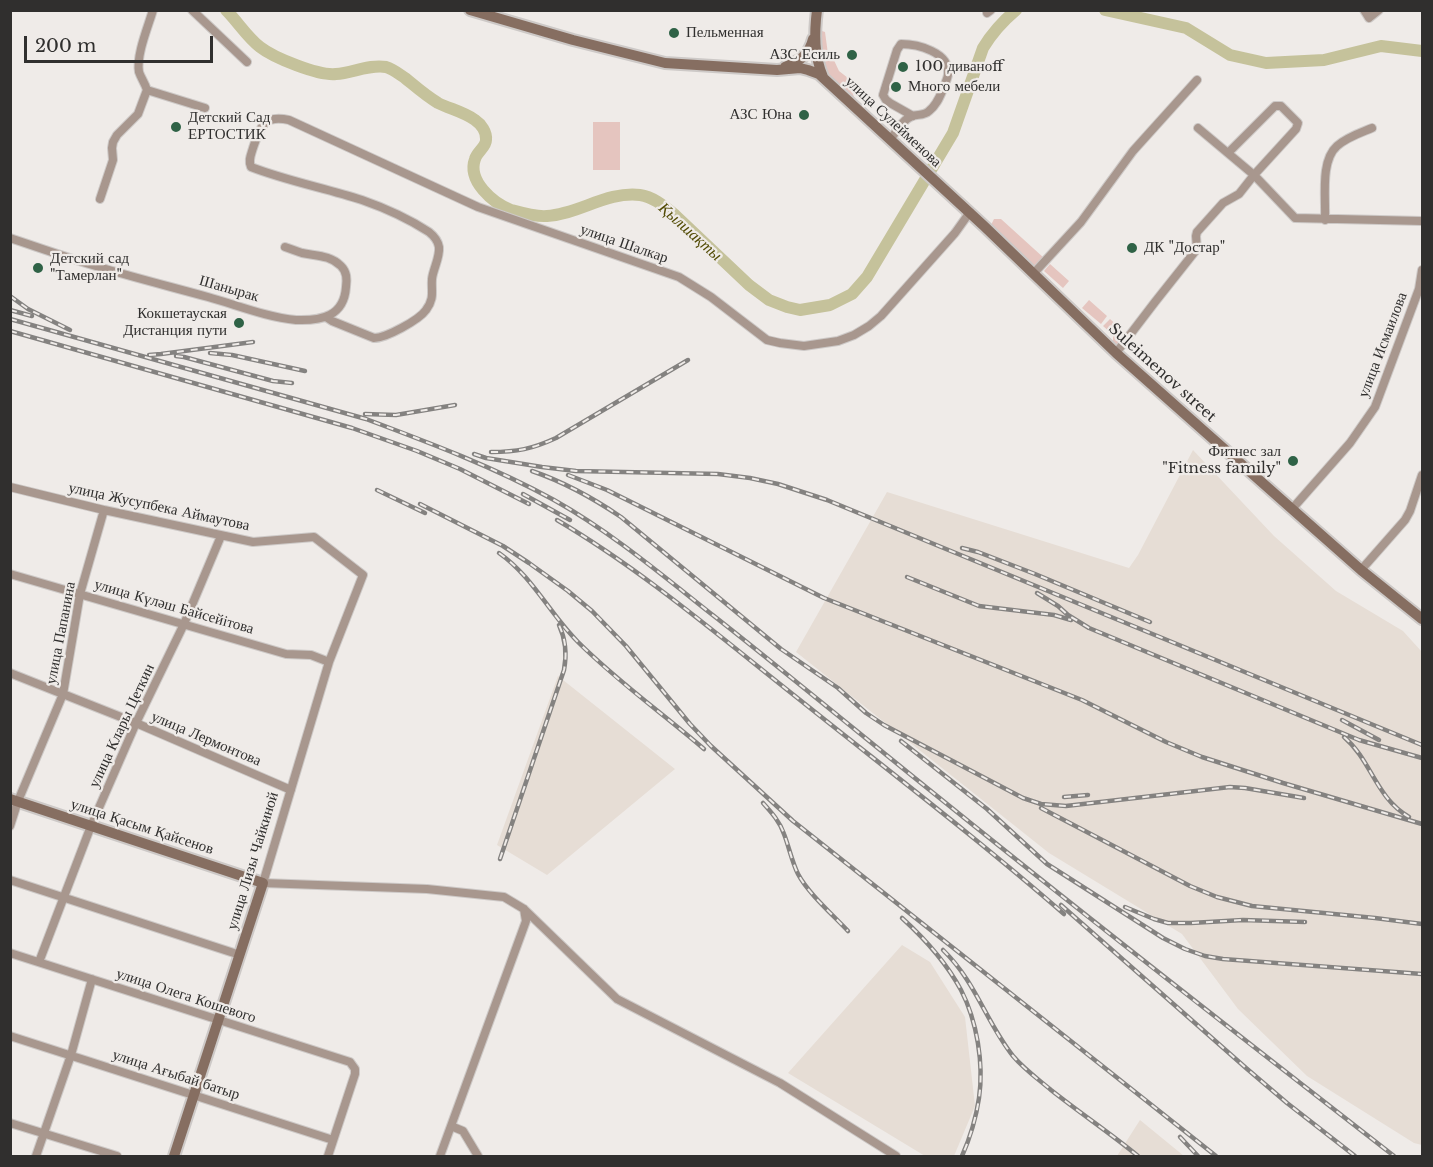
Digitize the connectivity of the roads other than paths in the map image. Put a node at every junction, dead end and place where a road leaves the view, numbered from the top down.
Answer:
1 (153, 10) edge
2 (192, 10) edge
3 (470, 10) edge
4 (817, 10) edge
5 (1364, 10) edge
6 (1379, 10) edge
7 (814, 33) junction
8 (247, 62) dead end
9 (777, 70) junction
10 (824, 78) junction
11 (1197, 81) dead end
12 (147, 90) junction
13 (205, 108) dead end
14 (913, 116) junction
15 (1198, 128) dead end
16 (1372, 128) dead end
17 (890, 140) junction
18 (1228, 153) junction
19 (1254, 175) junction
20 (943, 189) joint
21 (100, 199) dead end
22 (970, 212) junction
23 (1325, 220) junction
24 (1422, 221) edge
25 (10, 238) edge
26 (285, 247) dead end
27 (1422, 270) edge
28 (1034, 273) junction
29 (326, 317) junction
30 (1116, 353) junction
31 (1422, 475) edge
32 (10, 487) edge
33 (1419, 499) edge
34 (1292, 509) junction
35 (104, 510) junction
36 (221, 536) junction
37 (1361, 570) junction
38 (10, 574) edge
39 (363, 575) joint
40 (80, 594) junction
41 (1422, 619) edge
42 (184, 624) junction
43 (329, 662) junction
44 (10, 674) edge
45 (63, 694) junction
46 (136, 723) junction
47 (291, 790) junction
48 (14, 800) edge
49 (10, 825) edge
50 (91, 826) junction
51 (10, 880) edge
52 (263, 883) junction
53 (63, 897) junction
54 (524, 909) junction
55 (10, 953) edge
56 (240, 955) junction
57 (39, 962) junction
58 (92, 979) junction
59 (219, 1020) junction
60 (10, 1036) edge
61 (71, 1055) junction
62 (195, 1094) junction
63 (10, 1123) edge
64 (451, 1126) junction
65 (43, 1133) junction
66 (333, 1140) junction
67 (36, 1156) edge
68 (117, 1156) edge
69 (174, 1156) edge
70 (328, 1156) edge
71 (440, 1156) edge
72 (478, 1156) edge
73 (896, 1156) edge

1 - 12 street
2 - 8 street
3 - 9 street
4 - 7 street
5 - 6 street
7 - 9 street
7 - 10 street
9 - 10 street
10 - 17 street, улица Сулейменова
11 - 28 street
12 - 13 street
12 - 21 street
14 - 14 street
14 - 17 street
15 - 18 street
16 - 23 street
17 - 20 street, улица Сулейменова
18 - 19 street
18 - 19 street
19 - 23 street
19 - 30 street
20 - 22 street, Suleimenov street
22 - 28 street, Suleimenov street
22 - 29 street, улица Шалкар
23 - 24 street
25 - 29 street, Шанырак
26 - 29 street
27 - 34 street, улица Исмаилова
28 - 30 street, Suleimenov street
30 - 34 street, Suleimenov street
31 - 33 street
32 - 35 street, улица Жусупбека Аймаутова
33 - 37 street
34 - 37 street, Suleimenov street
35 - 36 street, улица Жусупбека Аймаутова
35 - 40 street, улица Папанина
36 - 39 street, улица Жусупбека Аймаутова
36 - 42 street, улица Клары Цеткин
37 - 41 street, Suleimenov street
38 - 40 street, улица Күләш Байсейітова
39 - 43 street, улица Лизы Чайкиной
40 - 42 street, улица Күләш Байсейітова
40 - 45 street, улица Папанина
42 - 43 street, улица Күләш Байсейітова
42 - 46 street, улица Клары Цеткин
43 - 47 street, улица Лизы Чайкиной
44 - 45 street, улица Лермонтова
45 - 46 street, улица Лермонтова
45 - 48 street, улица Папанина
46 - 47 street, улица Лермонтова
46 - 50 street, улица Клары Цеткин
47 - 52 street, улица Лизы Чайкиной
48 - 49 street, улица Папанина
48 - 50 street, улица Қасым Қайсенов
50 - 52 street, улица Қасым Қайсенов
50 - 53 street, улица Клары Цеткин
51 - 53 street
52 - 54 street
52 - 56 street, улица Лизы Чайкиной
53 - 56 street
53 - 57 street, улица Клары Цеткин
54 - 64 street
54 - 73 street
55 - 57 street, улица Олега Кошевого
56 - 59 street, улица Лизы Чайкиной
57 - 58 street, улица Олега Кошевого
58 - 59 street, улица Олега Кошевого
58 - 61 street
59 - 62 street, улица Лизы Чайкиной
59 - 66 street, улица Олега Кошевого
60 - 61 street, улица Ағыбай батыр
61 - 62 street, улица Ағыбай батыр
61 - 65 street
62 - 66 street, улица Ағыбай батыр
62 - 69 street, улица Лизы Чайкиной
63 - 65 street
64 - 71 street
64 - 72 street
65 - 67 street
65 - 68 street
66 - 70 street

